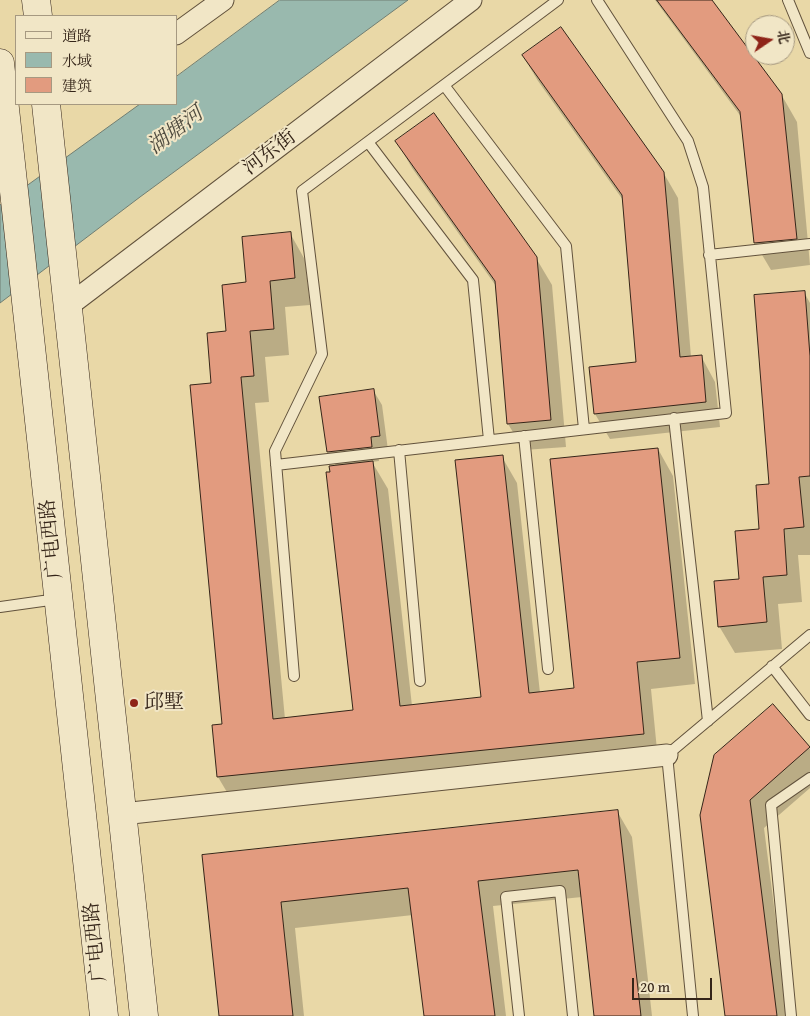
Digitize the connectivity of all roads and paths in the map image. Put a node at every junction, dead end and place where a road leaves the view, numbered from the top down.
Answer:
1 (36, 0) edge
2 (223, 0) edge
3 (471, 0) edge
4 (558, 0) edge
5 (597, 0) edge
6 (788, 0) edge
7 (38, 15) edge
8 (178, 33) edge
9 (810, 53) edge
10 (0, 63) edge
11 (444, 85) junction
12 (46, 105) edge
13 (4, 131) edge
14 (368, 142) junction
15 (810, 244) edge
16 (709, 255) junction
17 (68, 306) junction
18 (674, 418) junction
19 (584, 429) junction
20 (524, 436) junction
21 (488, 440) junction
22 (399, 450) junction
23 (276, 465) junction
24 (58, 599) junction
25 (0, 607) edge
26 (810, 635) edge
27 (772, 666) junction
28 (548, 669) dead end
29 (294, 676) dead end
30 (420, 681) dead end
31 (810, 715) edge
32 (708, 721) junction
33 (667, 755) junction
34 (810, 778) edge
35 (122, 814) junction
36 (104, 1016) edge
37 (144, 1016) edge
38 (519, 1016) edge
39 (573, 1016) edge
40 (693, 1016) edge
41 (791, 1016) edge

1 - 7 main road
2 - 8 street
3 - 17 street, 河东街
4 - 11 lane
5 - 16 lane
6 - 9 lane
10 - 13 main road, 广电西路
11 - 14 lane
11 - 19 lane
12 - 17 main road, 广电西路
13 - 24 main road, 广电西路
14 - 21 lane
14 - 23 lane
15 - 16 lane
16 - 18 lane
17 - 35 main road, 广电西路
18 - 19 lane
18 - 32 lane
19 - 20 lane
20 - 21 lane
20 - 28 lane
21 - 22 lane
22 - 23 lane
22 - 30 lane
23 - 29 lane
24 - 25 lane
24 - 36 main road, 广电西路
26 - 27 lane
27 - 31 lane
27 - 32 lane
32 - 33 lane
33 - 35 street
33 - 40 lane
34 - 41 lane
35 - 37 main road, 广电西路
38 - 39 lane

